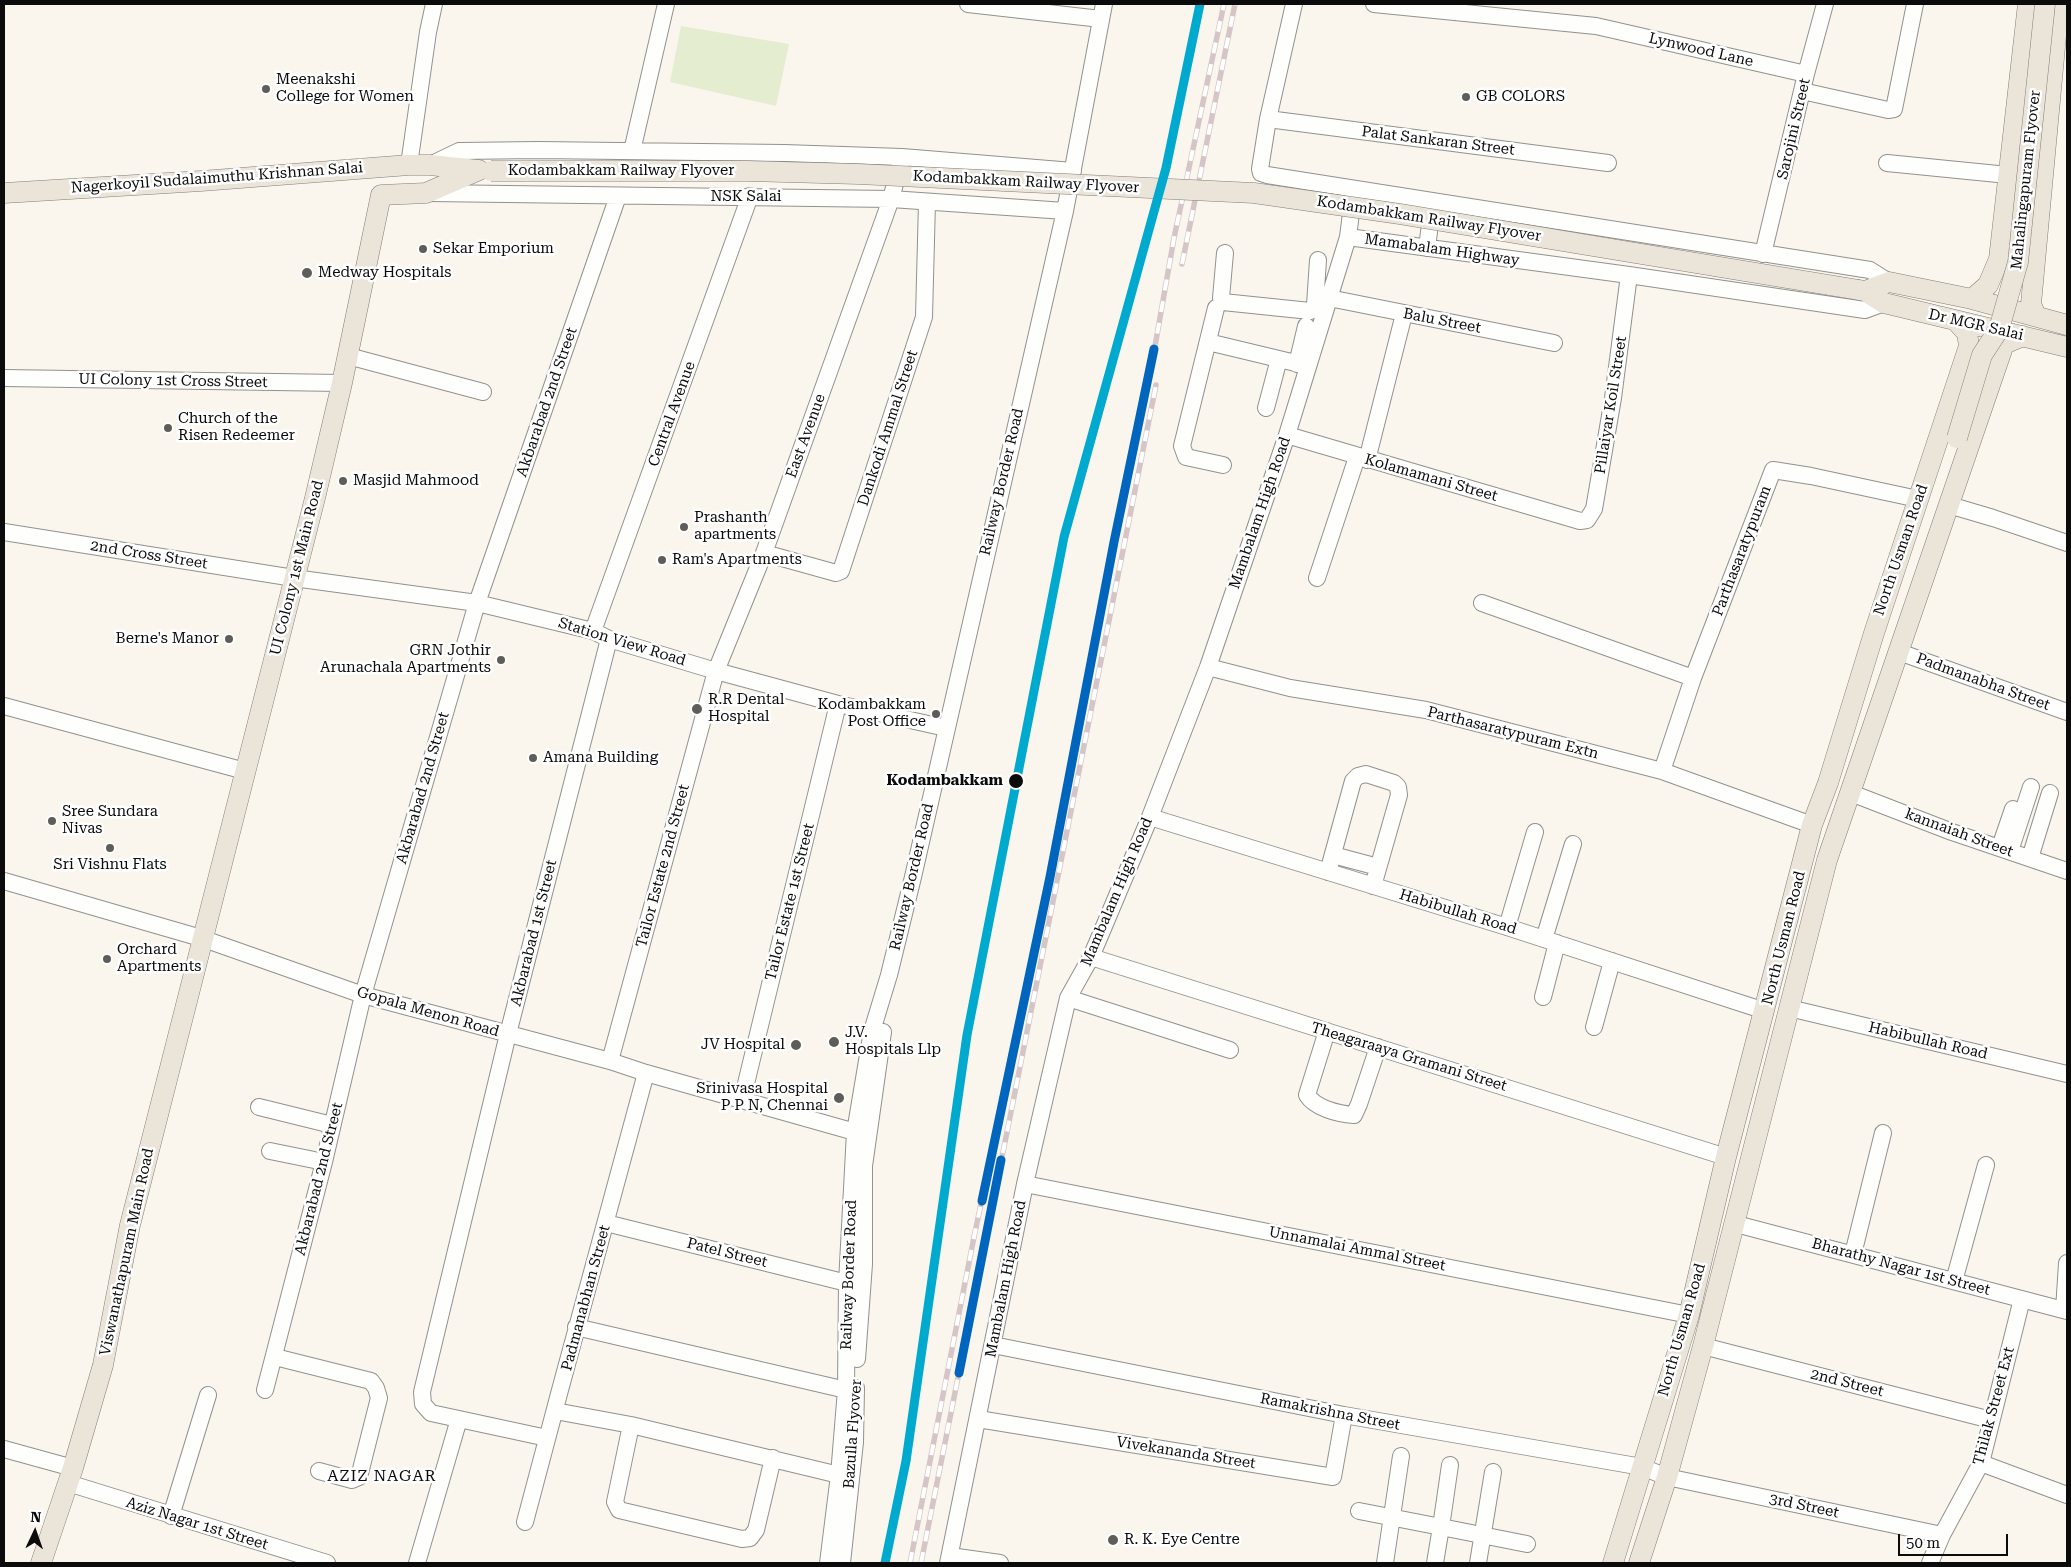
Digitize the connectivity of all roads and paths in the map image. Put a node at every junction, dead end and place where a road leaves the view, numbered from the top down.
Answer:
1 (434, 4) edge
2 (666, 4) edge
3 (968, 4) edge
4 (1294, 4) edge
5 (1374, 4) edge
6 (1826, 4) edge
7 (1915, 4) edge
8 (2028, 4) edge
9 (2045, 4) edge
10 (2059, 4) edge
11 (1479, 9) edge
12 (1103, 12) edge
13 (1806, 74) junction
14 (1802, 91) junction
15 (1268, 119) junction
16 (632, 151) junction
17 (902, 157) junction
18 (1608, 163) dead end
19 (1887, 163) dead end
20 (409, 165) junction
21 (430, 165) junction
22 (485, 170) junction
23 (1073, 171) junction
24 (2008, 175) junction
25 (1354, 188) junction
26 (426, 192) junction
27 (4, 193) edge
28 (381, 195) joint
29 (618, 196) junction
30 (750, 196) junction
31 (891, 199) junction
32 (1433, 201) junction
33 (927, 202) junction
34 (1065, 211) junction
35 (1512, 215) junction
36 (1348, 238) junction
37 (1427, 248) junction
38 (1225, 252) dead end
39 (1763, 254) junction
40 (1508, 259) junction
41 (1318, 260) dead end
42 (1629, 275) junction
43 (1317, 278) junction
44 (1335, 279) junction
45 (1889, 282) junction
46 (1862, 291) junction
47 (1329, 298) junction
48 (1972, 299) junction
49 (1884, 303) junction
50 (1216, 308) dead end
51 (1404, 314) junction
52 (2036, 316) junction
53 (1957, 322) junction
54 (2067, 325) edge
55 (1306, 326) dead end
56 (2023, 336) junction
57 (1208, 342) junction
58 (1554, 343) dead end
59 (2067, 347) edge
60 (348, 356) junction
61 (1279, 359) junction
62 (1302, 365) junction
63 (4, 378) edge
64 (1958, 380) junction
65 (342, 383) junction
66 (1988, 390) junction
67 (483, 392) dead end
68 (1266, 408) dead end
69 (1287, 435) junction
70 (1362, 459) junction
71 (1222, 465) dead end
72 (1918, 499) junction
73 (1949, 506) junction
74 (1575, 519) joint
75 (4, 532) edge
76 (2067, 543) edge
77 (764, 553) junction
78 (294, 578) junction
79 (1317, 578) dead end
80 (477, 602) junction
81 (1482, 603) dead end
82 (593, 631) junction
83 (609, 639) junction
84 (1899, 652) junction
85 (1208, 666) junction
86 (716, 671) junction
87 (1693, 678) junction
88 (838, 704) junction
89 (4, 706) edge
90 (2067, 712) edge
91 (946, 728) junction
92 (245, 771) junction
93 (1662, 771) junction
94 (1841, 785) junction
95 (2026, 786) dead end
96 (2050, 793) dead end
97 (1150, 817) junction
98 (1812, 825) junction
99 (1535, 832) dead end
100 (1573, 844) dead end
101 (2005, 849) junction
102 (1333, 855) junction
103 (2030, 858) junction
104 (1378, 867) junction
105 (2067, 871) edge
106 (1328, 872) junction
107 (4, 881) edge
108 (1373, 886) junction
109 (1506, 927) junction
110 (201, 938) junction
111 (1551, 941) junction
112 (1091, 957) junction
113 (1612, 961) junction
114 (889, 976) junction
115 (363, 995) junction
116 (1543, 997) dead end
117 (1068, 998) junction
118 (1789, 1008) junction
119 (1765, 1011) junction
120 (1594, 1026) dead end
121 (1327, 1031) junction
122 (508, 1034) junction
123 (1378, 1047) junction
124 (1230, 1050) dead end
125 (610, 1061) junction
126 (646, 1073) junction
127 (2067, 1074) edge
128 (742, 1100) junction
129 (259, 1107) dead end
130 (332, 1125) junction
131 (855, 1132) junction
132 (1883, 1133) dead end
133 (270, 1151) dead end
134 (1726, 1157) junction
135 (324, 1162) junction
136 (1986, 1165) dead end
137 (1025, 1184) junction
138 (606, 1223) junction
139 (1736, 1224) junction
140 (1852, 1254) junction
141 (2067, 1263) edge
142 (1954, 1281) junction
143 (847, 1283) junction
144 (2022, 1299) junction
145 (2066, 1310) edge
146 (1689, 1315) junction
147 (576, 1327) junction
148 (993, 1345) junction
149 (1703, 1346) junction
150 (275, 1357) junction
151 (265, 1390) dead end
152 (846, 1390) junction
153 (208, 1394) dead end
154 (555, 1410) junction
155 (1344, 1416) junction
156 (458, 1419) junction
157 (978, 1420) junction
158 (1991, 1420) junction
159 (631, 1425) junction
160 (547, 1438) junction
161 (4, 1449) edge
162 (1401, 1456) dead end
163 (773, 1458) junction
164 (1981, 1463) junction
165 (1450, 1465) dead end
166 (1642, 1467) junction
167 (319, 1471) dead end
168 (1493, 1472) dead end
169 (71, 1475) junction
170 (839, 1475) junction
171 (1667, 1477) junction
172 (2067, 1494) edge
173 (1359, 1511) dead end
174 (171, 1516) junction
175 (1393, 1518) junction
176 (525, 1522) dead end
177 (1441, 1527) junction
178 (1942, 1535) junction
179 (1482, 1537) junction
180 (1527, 1544) dead end
181 (949, 1559) edge
182 (41, 1563) edge
183 (327, 1563) edge
184 (417, 1563) edge
185 (828, 1563) edge
186 (842, 1563) edge
187 (1000, 1563) edge
188 (1385, 1563) edge
189 (1435, 1563) edge
190 (1478, 1563) edge
191 (1613, 1563) edge
192 (1639, 1563) edge
193 (1930, 1563) edge

1 - 20 street
2 - 16 street
3 - 12 street
4 - 15 street
5 - 11 street, Lynwood Lane
6 - 13 street, Sarojini Street
7 - 14 street
8 - 24 main road
9 - 94 main road, Mahalingapuram Flyover, bridge
10 - 52 main road
11 - 13 street, Lynwood Lane
12 - 23 street, Railway Border Road
13 - 14 street, Sarojini Street
14 - 39 street, Sarojini Street
15 - 18 street, Palat Sankaran Street
15 - 25 street
16 - 17 street
16 - 21 street
17 - 23 street
17 - 31 street, East Avenue
19 - 24 street
20 - 21 main road, Nagerkoyil Sudalaimuthu Krishnan Salai
20 - 27 main road, Nagerkoyil Sudalaimuthu Krishnan Salai
21 - 22 main road, Kodambakkam Railway Flyover
22 - 26 main road, Kodambakkam Railway Flyover
22 - 46 main road, Kodambakkam Railway Flyover, bridge
23 - 34 street, Railway Border Road
24 - 48 main road
25 - 32 street
25 - 36 street, Mamabalam Highway
26 - 28 main road, Kodambakkam Railway Flyover
26 - 29 street, NSK Salai
28 - 60 main road, UI Colony 1st Main Road
29 - 30 street, NSK Salai
29 - 80 street, Akbarabad 2nd Street
30 - 31 street, NSK Salai
30 - 82 street, Central Avenue
31 - 33 street, NSK Salai
31 - 77 street, East Avenue
32 - 35 street
32 - 37 street
33 - 34 street, NSK Salai
33 - 77 street, Dankodi Ammal Street
34 - 91 street, Railway Border Road
35 - 39 street
35 - 40 street
36 - 37 street, Mamabalam Highway
36 - 44 street, Mambalam High Road
37 - 40 street, Mamabalam Highway
38 - 43 street
39 - 45 street
40 - 42 street, Mamabalam Highway
41 - 43 street
42 - 49 street, Mamabalam Highway
42 - 74 street, Pillaiyar Koil Street
43 - 44 street
44 - 47 street, Mambalam High Road
45 - 46 main road, Kodambakkam Railway Flyover
45 - 48 main road, Dr MGR Salai
46 - 49 main road, Kodambakkam Railway Flyover
47 - 51 street, Balu Street
47 - 62 street, Mambalam High Road
48 - 52 main road, Dr MGR Salai
49 - 53 main road, Dr MGR Salai
50 - 57 street
51 - 58 street, Balu Street
51 - 70 street
52 - 54 main road, Dr MGR Salai
53 - 56 main road, Dr MGR Salai
53 - 64 main road, North Usman Road
55 - 62 street
56 - 59 main road, Dr MGR Salai
56 - 66 main road, North Usman Road
57 - 61 street
57 - 71 street
60 - 65 main road, UI Colony 1st Main Road
60 - 67 street
61 - 62 street
61 - 68 street
62 - 69 street, Mambalam High Road
63 - 65 street, UI Colony 1st Cross Street
64 - 66 main road
64 - 72 main road, North Usman Road
65 - 78 main road, UI Colony 1st Main Road
66 - 73 main road, North Usman Road
69 - 70 street, Kolamamani Street
69 - 85 street, Mambalam High Road
70 - 74 street, Kolamamani Street
70 - 79 street
72 - 87 street, Parthasaratypuram
72 - 94 main road, North Usman Road
73 - 76 street
73 - 84 main road, North Usman Road
75 - 78 street, 2nd Cross Street
77 - 86 street, East Avenue
78 - 80 street, Station View Road
78 - 92 main road, UI Colony 1st Main Road
80 - 82 street, Station View Road
80 - 115 street, Akbarabad 2nd Street
81 - 87 street
82 - 83 street, Station View Road
83 - 86 street, Station View Road
83 - 122 street, Akbarabad 1st Street
84 - 90 street, Padmanabha Street
84 - 94 main road, North Usman Road
85 - 93 street, Parthasaratypuram Extn
85 - 97 street, Mambalam High Road
86 - 88 street, Station View Road
86 - 125 street, Tailor Estate 2nd Street
87 - 93 street, Parthasaratypuram
88 - 91 street, Station View Road
88 - 128 street, Tailor Estate 1st Street
89 - 92 street
91 - 114 street, Railway Border Road
92 - 110 main road, UI Colony 1st Main Road
93 - 98 street, Parthasaratypuram Extn
94 - 98 main road, North Usman Road
94 - 101 street, kannaiah Street
94 - 118 main road, North Usman Road
95 - 101 street
96 - 103 street
97 - 106 street, Habibullah Road
97 - 112 street, Mambalam High Road
98 - 119 main road, North Usman Road
99 - 109 street
100 - 111 street
101 - 103 street, kannaiah Street
102 - 104 street
102 - 104 street
102 - 106 street
103 - 105 street, kannaiah Street
104 - 108 street
106 - 108 street, Habibullah Road
107 - 110 street, Gopala Menon Road
108 - 109 street, Habibullah Road
109 - 111 street, Habibullah Road
110 - 115 street, Gopala Menon Road
110 - 169 main road, Viswanathapuram Main Road
111 - 113 street, Habibullah Road
111 - 116 street
112 - 117 street, Mambalam High Road
112 - 121 street, Theagaraaya Gramani Street
113 - 119 street, Habibullah Road
113 - 120 street
114 - 131 street, Railway Border Road
114 - 186 street, Bazulla Flyover
115 - 122 street, Gopala Menon Road
115 - 130 street, Akbarabad 2nd Street
117 - 124 street
117 - 137 street, Mambalam High Road
118 - 127 street, Habibullah Road
118 - 139 main road, North Usman Road
119 - 134 main road, North Usman Road
121 - 123 street, Theagaraaya Gramani Street
121 - 123 street
122 - 125 street, Gopala Menon Road
122 - 156 street, Akbarabad 1st Street
123 - 134 street, Theagaraaya Gramani Street
125 - 126 street, Gopala Menon Road
126 - 128 street, Gopala Menon Road
126 - 138 street, Padmanabhan Street
128 - 131 street, Gopala Menon Road
129 - 130 street
130 - 135 street, Akbarabad 2nd Street
131 - 143 street, Railway Border Road
132 - 140 street
133 - 135 street
134 - 146 main road, North Usman Road
135 - 150 street, Akbarabad 2nd Street
136 - 142 street
137 - 146 street, Unnamalai Ammal Street
137 - 148 street, Mambalam High Road
138 - 143 street, Patel Street
138 - 147 street, Padmanabhan Street
139 - 140 street, Bharathy Nagar 1st Street
139 - 149 main road, North Usman Road
140 - 142 street, Bharathy Nagar 1st Street
141 - 145 street
142 - 144 street, Bharathy Nagar 1st Street
143 - 152 street, Railway Border Road
144 - 145 street, Bharathy Nagar 1st Street
144 - 158 street, Thilak Street Ext
146 - 166 main road, North Usman Road
147 - 152 street
147 - 154 street, Padmanabhan Street
148 - 155 street, Ramakrishna Street
148 - 157 street, Mambalam High Road
149 - 158 street, 2nd Street
149 - 171 main road, North Usman Road
150 - 151 street, Akbarabad 2nd Street
150 - 167 street
152 - 170 street, Railway Border Road
153 - 174 street
154 - 159 street
154 - 160 street, Padmanabhan Street
155 - 157 street, Vivekananda Street
155 - 166 street, Ramakrishna Street
156 - 160 street
156 - 184 street
157 - 181 street, Mambalam High Road
158 - 164 street, Thilak Street Ext
159 - 163 street
159 - 163 street
160 - 176 street, Padmanabhan Street
161 - 169 street, Aziz Nagar 1st Street
162 - 175 street
163 - 170 street
164 - 172 street
164 - 178 street, Thilak Street Ext
165 - 177 street
166 - 171 street, Ramakrishna Street
166 - 191 main road, North Usman Road
168 - 179 street
169 - 174 street, Aziz Nagar 1st Street
169 - 182 main road, Viswanathapuram Main Road
170 - 185 street, Railway Border Road
171 - 178 street, 3rd Street
171 - 192 main road, North Usman Road
173 - 175 street
174 - 183 street, Aziz Nagar 1st Street
175 - 177 street
175 - 188 street
177 - 179 street
177 - 189 street
178 - 193 street, Thilak Street Ext
179 - 180 street
179 - 190 street
181 - 187 street

